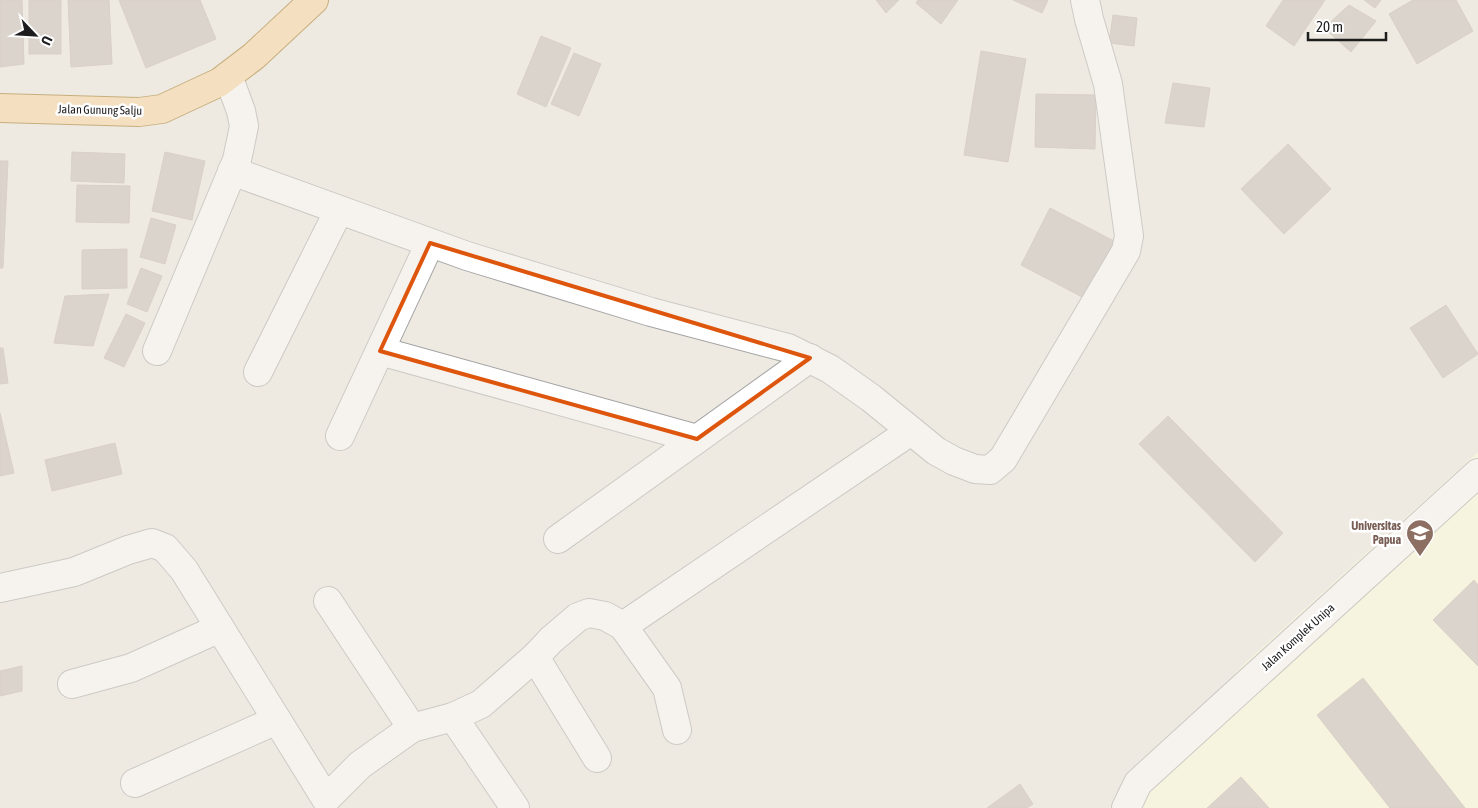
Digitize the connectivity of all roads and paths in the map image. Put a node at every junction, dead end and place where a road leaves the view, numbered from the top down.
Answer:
1 (314, 0) edge
2 (1085, 0) edge
3 (228, 76) junction
4 (0, 108) edge
5 (232, 171) junction
6 (339, 210) junction
7 (430, 243) junction
8 (380, 351) junction
9 (157, 352) dead end
10 (810, 358) junction
11 (258, 372) dead end
12 (911, 431) junction
13 (340, 436) dead end
14 (697, 439) junction
15 (1478, 473) edge
16 (558, 539) dead end
17 (0, 588) edge
18 (328, 601) dead end
19 (623, 626) junction
20 (220, 628) junction
21 (535, 657) junction
22 (72, 684) dead end
23 (453, 718) junction
24 (277, 720) junction
25 (412, 728) junction
26 (677, 730) dead end
27 (597, 758) dead end
28 (135, 783) dead end
29 (326, 805) edge
30 (515, 808) edge
31 (1126, 808) edge

1 - 3 main road, Jalan Gunung Salju
2 - 12 street
3 - 4 main road, Jalan Gunung Salju
3 - 5 street
5 - 6 street
5 - 9 street
6 - 7 street
6 - 11 street
7 - 8 street
7 - 10 street
8 - 13 street
8 - 14 street
10 - 12 street
10 - 14 street
12 - 19 street
14 - 16 street
15 - 31 street, Jalan Komplek Unipa
17 - 20 street
18 - 25 street
19 - 21 street
19 - 26 street
20 - 22 street
20 - 24 street
21 - 23 street
21 - 27 street
23 - 25 street
23 - 30 street
24 - 28 street
24 - 29 street
25 - 29 street

